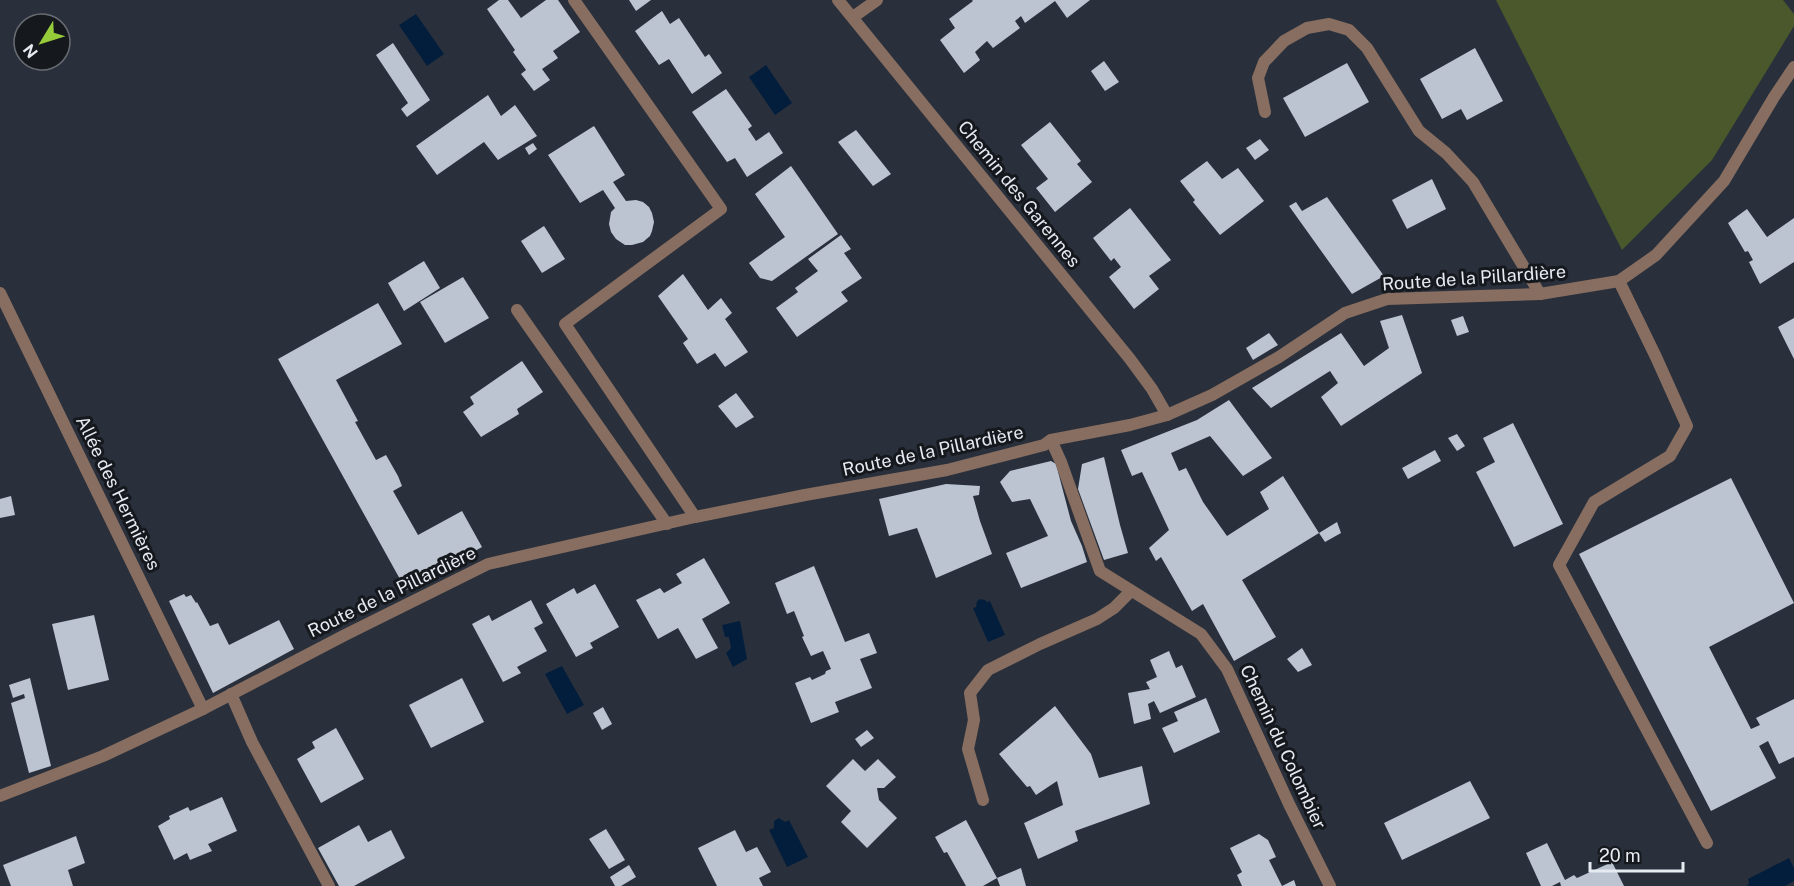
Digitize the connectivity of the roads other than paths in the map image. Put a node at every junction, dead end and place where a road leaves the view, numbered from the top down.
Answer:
1 (574, 0) edge
2 (838, 0) edge
3 (877, 0) edge
4 (853, 17) junction
5 (1794, 67) edge
6 (1265, 112) dead end
7 (1619, 281) junction
8 (0, 293) edge
9 (1540, 294) junction
10 (517, 310) dead end
11 (1167, 415) junction
12 (1051, 440) junction
13 (695, 517) junction
14 (667, 524) junction
15 (1131, 591) junction
16 (231, 694) junction
17 (203, 710) junction
18 (0, 796) edge
19 (983, 800) dead end
20 (1707, 843) dead end
21 (329, 886) edge
22 (1330, 886) edge

1 - 13 street
2 - 4 street, Chemin des Garennes
3 - 4 street
4 - 11 street, Chemin des Garennes
5 - 7 street, Route de la Pillardière
6 - 9 street
7 - 9 street, Route de la Pillardière
7 - 20 street
8 - 17 street, Allée des Hermières
9 - 11 street, Route de la Pillardière
10 - 14 street
11 - 12 street, Route de la Pillardière
12 - 13 street, Route de la Pillardière
12 - 15 street, Chemin du Colombier
13 - 14 street, Route de la Pillardière
14 - 16 street, Route de la Pillardière
15 - 19 street
15 - 22 street, Chemin du Colombier
16 - 17 street, Route de la Pillardière
16 - 21 street
17 - 18 street, Route de la Pillardière

